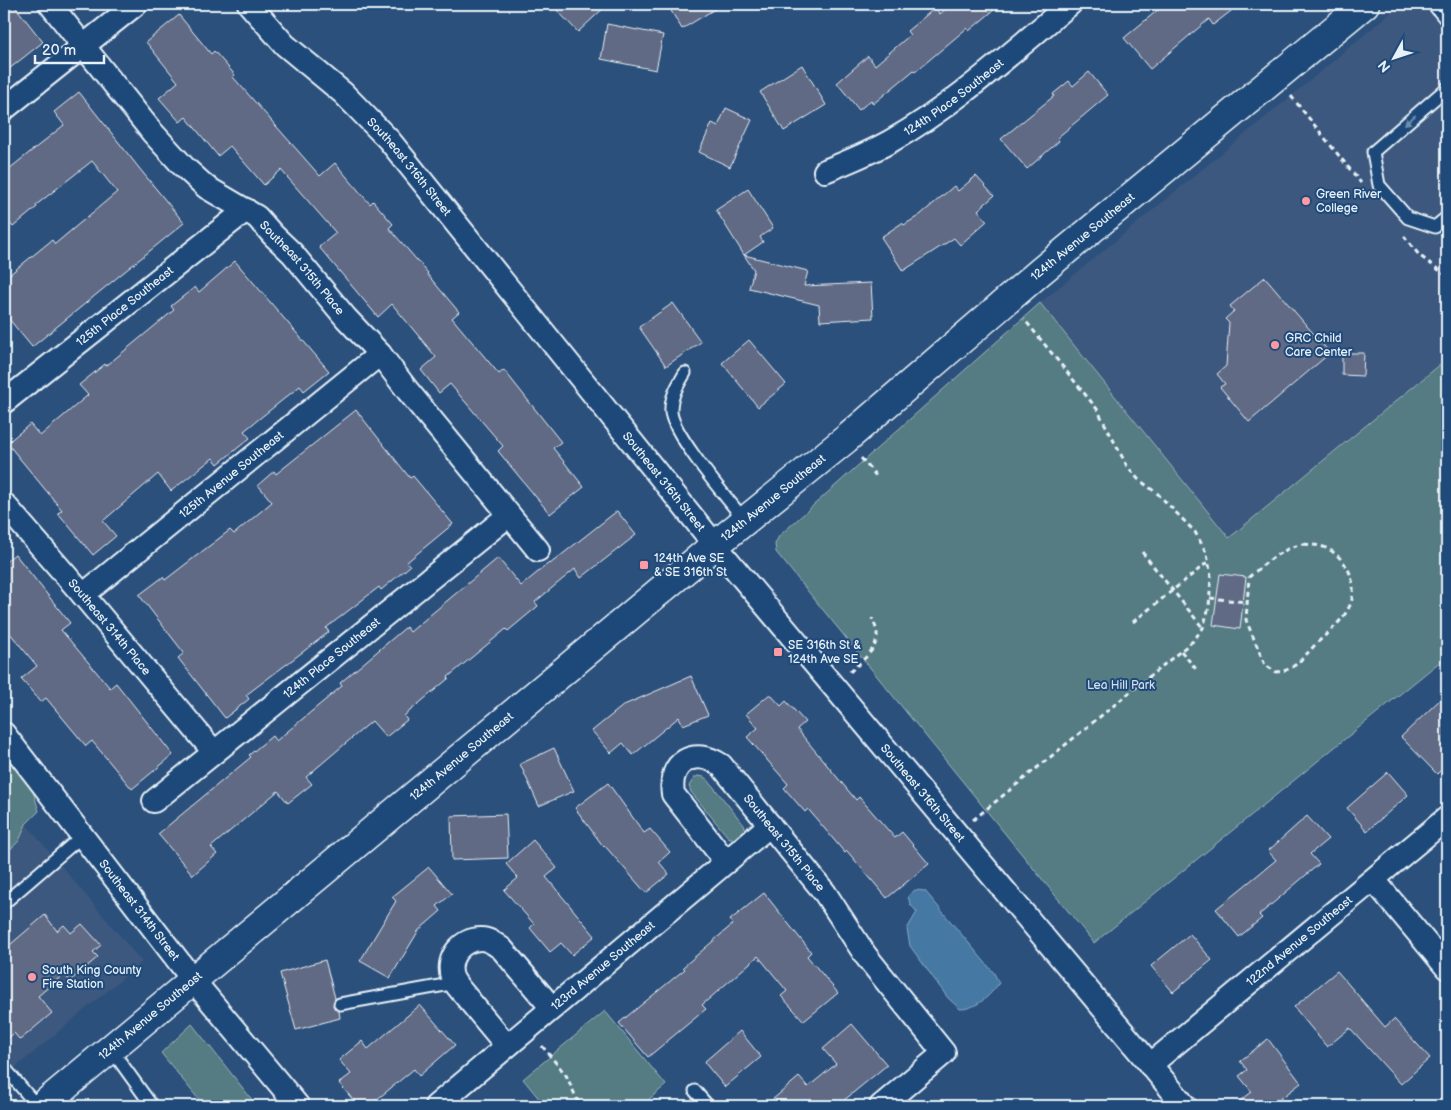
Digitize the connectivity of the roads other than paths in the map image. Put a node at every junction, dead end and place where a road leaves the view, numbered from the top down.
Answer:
1 (50, 4) edge
2 (136, 4) edge
3 (249, 4) edge
4 (1070, 4) edge
5 (1366, 4) edge
6 (1433, 4) edge
7 (1447, 21) edge
8 (82, 45) junction
9 (1447, 88) edge
10 (4, 109) edge
11 (825, 171) dead end
12 (246, 210) junction
13 (1447, 218) edge
14 (380, 354) junction
15 (685, 373) dead end
16 (4, 402) edge
17 (4, 504) edge
18 (509, 515) junction
19 (745, 520) junction
20 (715, 545) junction
21 (538, 550) dead end
22 (83, 595) junction
23 (4, 734) edge
24 (214, 752) junction
25 (154, 801) dead end
26 (1447, 818) edge
27 (770, 825) junction
28 (82, 836) junction
29 (726, 862) junction
30 (1374, 880) junction
31 (4, 903) edge
32 (1447, 968) edge
33 (193, 980) junction
34 (456, 983) junction
35 (340, 1004) dead end
36 (552, 1008) junction
37 (507, 1046) junction
38 (111, 1049) junction
39 (1150, 1065) junction
40 (4, 1067) edge
41 (695, 1091) dead end
42 (37, 1106) edge
43 (42, 1106) edge
44 (152, 1106) edge
45 (298, 1106) edge
46 (436, 1106) edge
47 (708, 1106) edge
48 (881, 1106) edge
49 (1185, 1106) edge

1 - 8 street, Southeast 315th Place
2 - 8 street
3 - 20 street, Southeast 316th Street
4 - 11 street, 124th Place Southeast
5 - 19 street, 124th Avenue Southeast
6 - 7 lane
8 - 10 street
8 - 12 street, Southeast 315th Place
9 -> 13 lane
12 - 14 street, Southeast 315th Place
12 - 16 street, 125th Place Southeast
14 - 18 street, Southeast 315th Place
14 - 22 street, 125th Avenue Southeast
15 - 19 lane
17 - 22 street, Southeast 314th Place
18 - 21 street, Southeast 315th Place
18 - 24 street, 124th Place Southeast
19 - 20 street, 124th Avenue Southeast
20 - 33 street, 124th Avenue Southeast
20 - 39 street, Southeast 316th Street
22 - 24 street, Southeast 314th Place
23 - 28 street, Southeast 314th Street
24 - 25 street, 124th Place Southeast
26 - 30 street, 122nd Avenue Southeast
27 - 29 street, 123rd Avenue Southeast
27 - 29 street, Southeast 315th Place
27 - 48 street, Southeast 315th Place
28 - 31 lane
28 - 33 street, Southeast 314th Street
29 - 36 street, 123rd Avenue Southeast
30 - 32 street
30 - 39 street, 122nd Avenue Southeast
33 - 38 street, 124th Avenue Southeast
33 - 45 street, Southeast 314th Street
34 - 35 lane
34 - 36 street
34 - 37 street
36 - 37 street, 123rd Avenue Southeast
37 - 46 street, 123rd Avenue Southeast
38 - 43 street, 124th Avenue Southeast
38 - 44 lane
39 - 49 street, Southeast 316th Street
40 - 42 lane
41 - 47 lane

